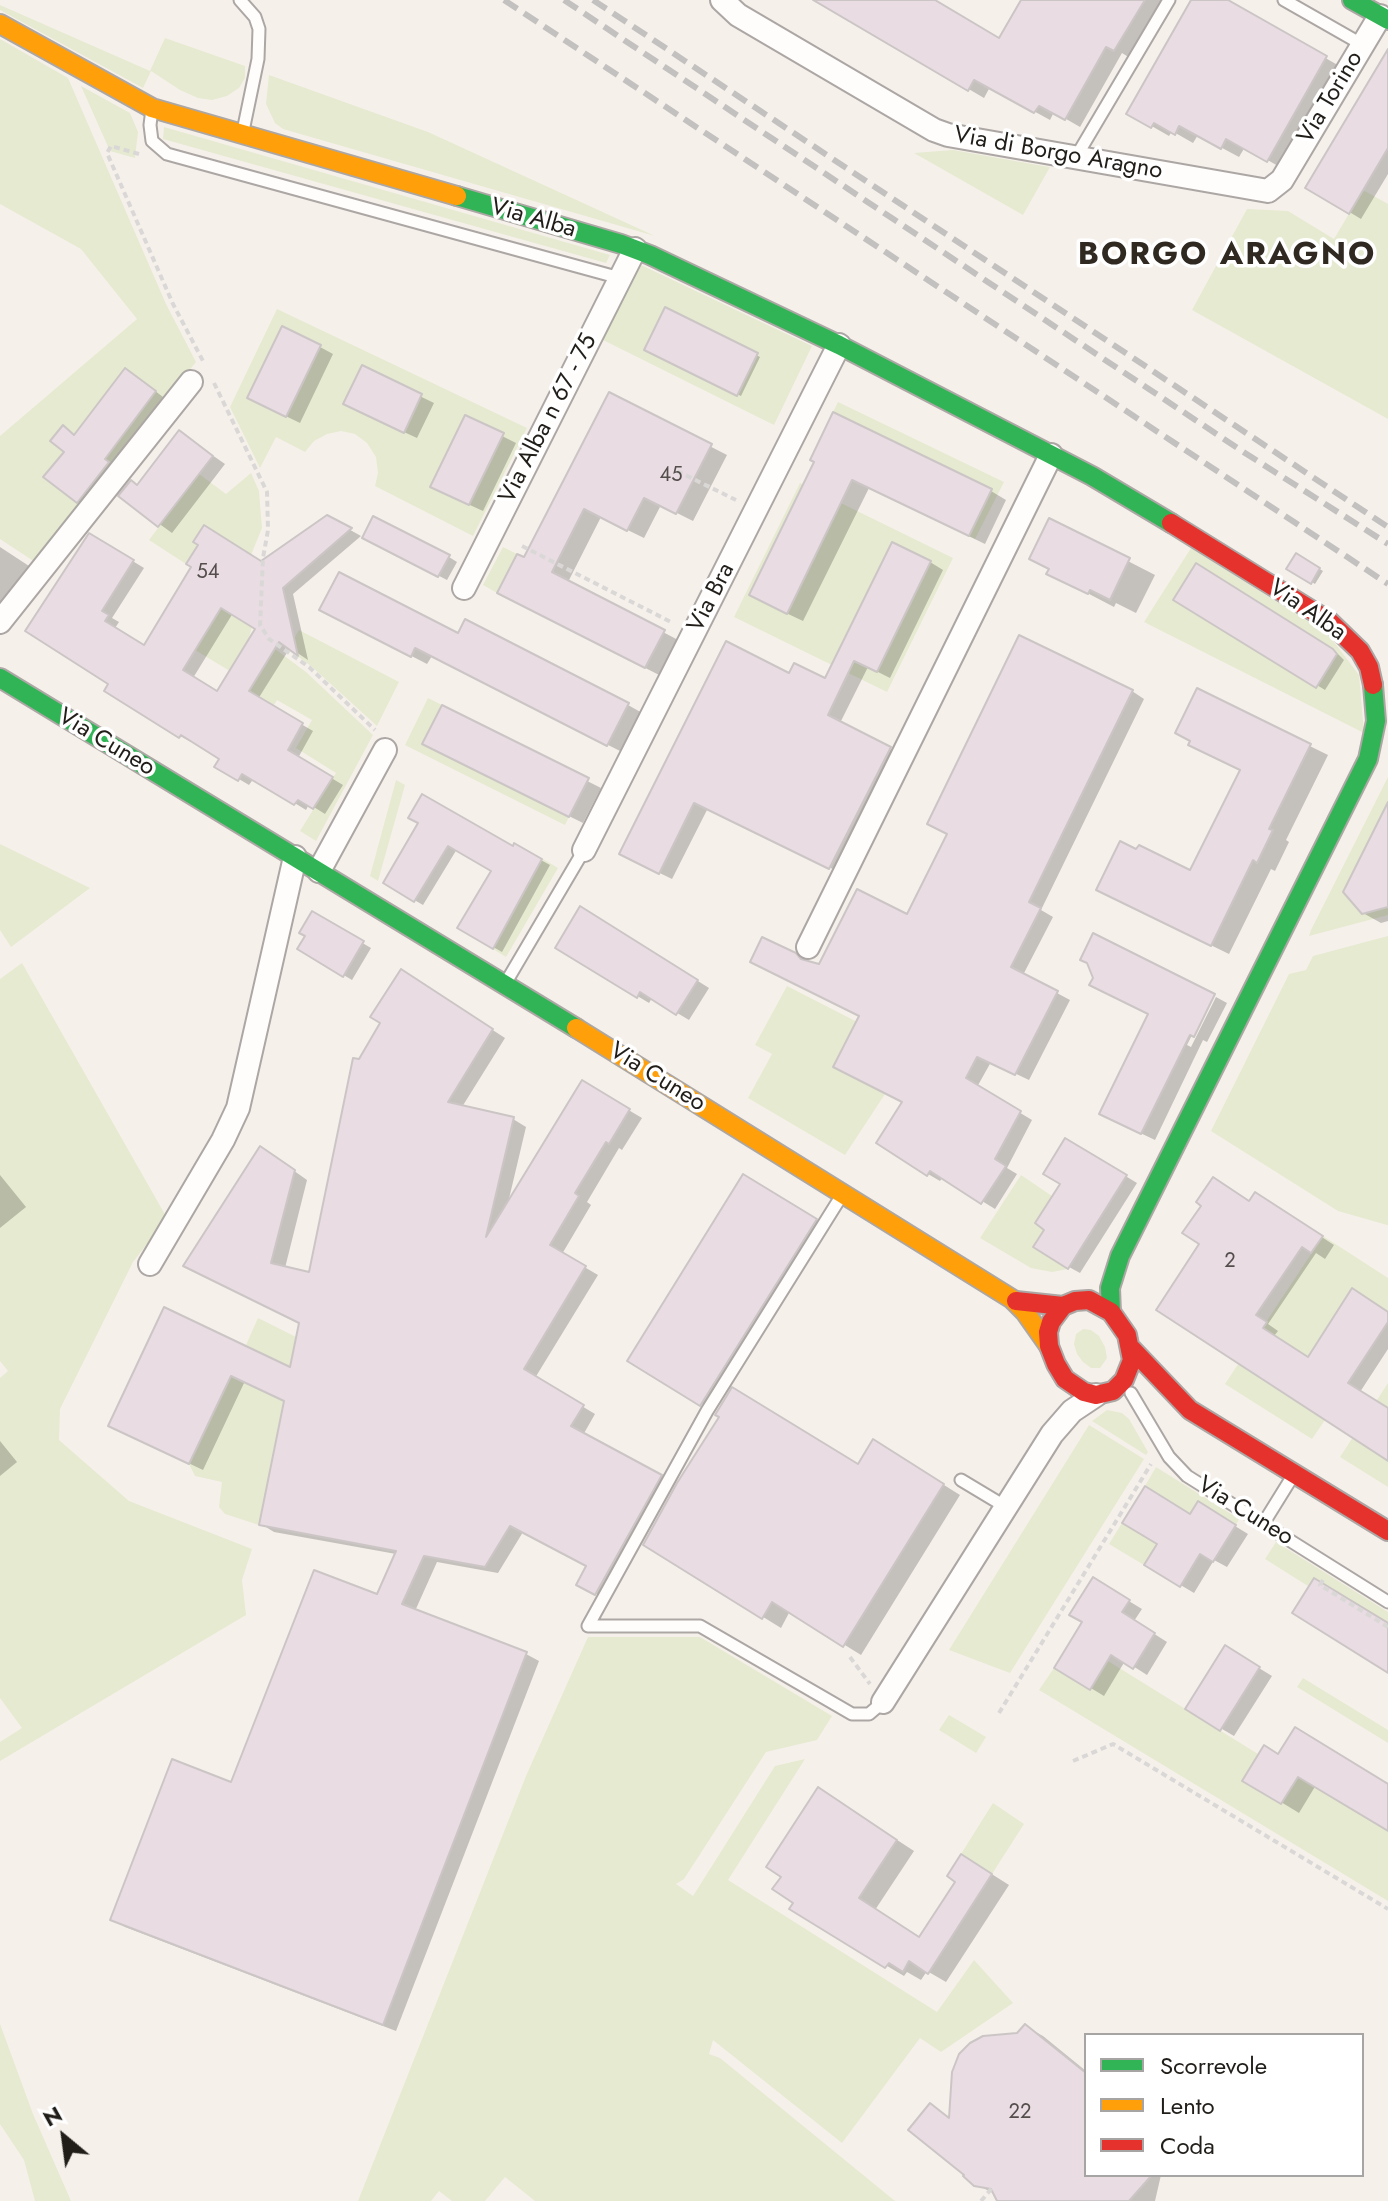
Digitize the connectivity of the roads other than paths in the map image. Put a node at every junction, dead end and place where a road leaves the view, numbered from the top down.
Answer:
1 (240, 0) edge
2 (722, 0) edge
3 (1169, 0) edge
4 (1284, 0) edge
5 (1352, 0) edge
6 (1384, 18) edge
7 (0, 24) edge
8 (1363, 45) junction
9 (152, 108) junction
10 (242, 135) junction
11 (1075, 158) junction
12 (1282, 180) joint
13 (635, 249) junction
14 (620, 278) junction
15 (839, 345) junction
16 (202, 374) road end
17 (1051, 455) junction
18 (464, 588) dead end
19 (0, 622) edge
20 (0, 678) edge
21 (385, 750) road end
22 (584, 850) joint
23 (295, 857) junction
24 (319, 871) junction
25 (808, 947) dead end
26 (505, 985) junction
27 (1228, 986) dead end
28 (1249, 996) junction
29 (843, 1193) junction
30 (1120, 1256) junction
31 (150, 1264) dead end
32 (1016, 1301) junction
33 (1069, 1304) junction
34 (1111, 1312) junction
35 (1049, 1346) junction
36 (1132, 1349) junction
37 (1065, 1379) junction
38 (1113, 1393) junction
39 (1190, 1410) junction
40 (1052, 1434) junction
41 (1294, 1474) junction
42 (961, 1480) dead end
43 (1006, 1507) junction
44 (1263, 1524) junction
45 (1388, 1531) edge
46 (1388, 1602) edge
47 (883, 1702) joint

1 - 10 lane
2 - 11 street, Via di Borgo Aragno
3 - 11 lane
4 - 8 lane
5 - 6 street, Via Torino
6 - 8 street, Via Torino
7 - 9 street, Via Alba
8 - 12 street, Via Torino
9 - 10 street, Via Alba
9 - 14 lane
10 - 13 street, Via Alba
11 - 12 street, Via di Borgo Aragno
13 - 14 street, Via Alba n 67 - 75
13 - 15 street, Via Alba
14 - 18 street, Via Alba n 67 - 75
15 - 17 street, Via Alba
15 - 22 street, Via Bra
16 - 19 street
17 - 25 street
17 - 28 street, Via Alba
20 - 23 street, Via Cuneo
21 - 24 street
22 - 26 lane
23 - 24 street, Via Cuneo
23 - 31 street
24 - 26 street, Via Cuneo
26 - 29 street, Via Cuneo
27 - 28 street
28 - 30 street, Via Alba
29 - 32 street, Via Cuneo
29 - 47 lane
30 - 33 street, Via Alba
30 - 34 street, Via Alba
32 - 33 street, Via Cuneo
32 - 35 street, Via Cuneo
33 - 34 street, Via Cuneo
33 - 35 street
34 - 36 street
35 - 37 street, Via Cuneo
36 - 38 street
36 - 39 street
37 - 38 street
37 - 40 street
38 - 39 street
38 - 40 street
38 - 44 lane, Via Cuneo
39 - 41 street
40 - 43 street
41 - 44 lane
41 - 45 street
42 - 43 lane
43 - 47 street
44 - 46 lane, Via Cuneo

